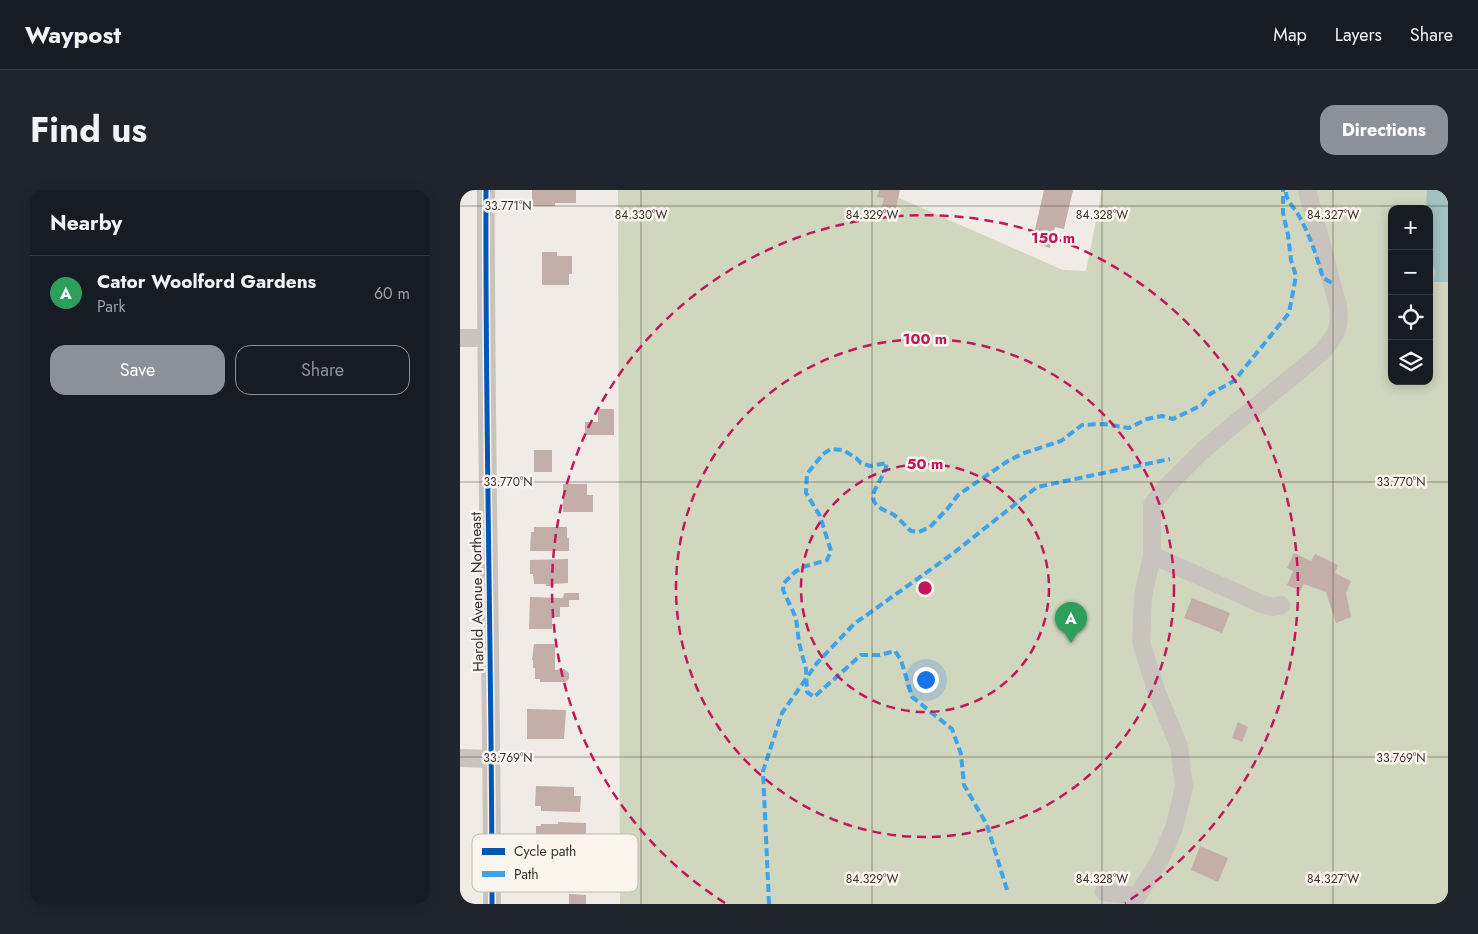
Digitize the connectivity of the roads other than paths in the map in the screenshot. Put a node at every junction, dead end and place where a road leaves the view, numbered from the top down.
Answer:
1 (486, 190) edge
2 (1308, 190) edge
3 (460, 338) edge
4 (485, 338) junction
5 (1152, 555) junction
6 (1281, 605) dead end
7 (460, 758) edge
8 (492, 759) junction
9 (492, 834) edge
10 (1104, 892) dead end
11 (1133, 904) edge

1 - 4 street, Harold Avenue Northeast
2 - 5 street
3 - 4 street
4 - 8 street, Harold Avenue Northeast
5 - 6 street
5 - 11 street
7 - 8 street
8 - 9 street, Harold Avenue Northeast
10 - 11 street

